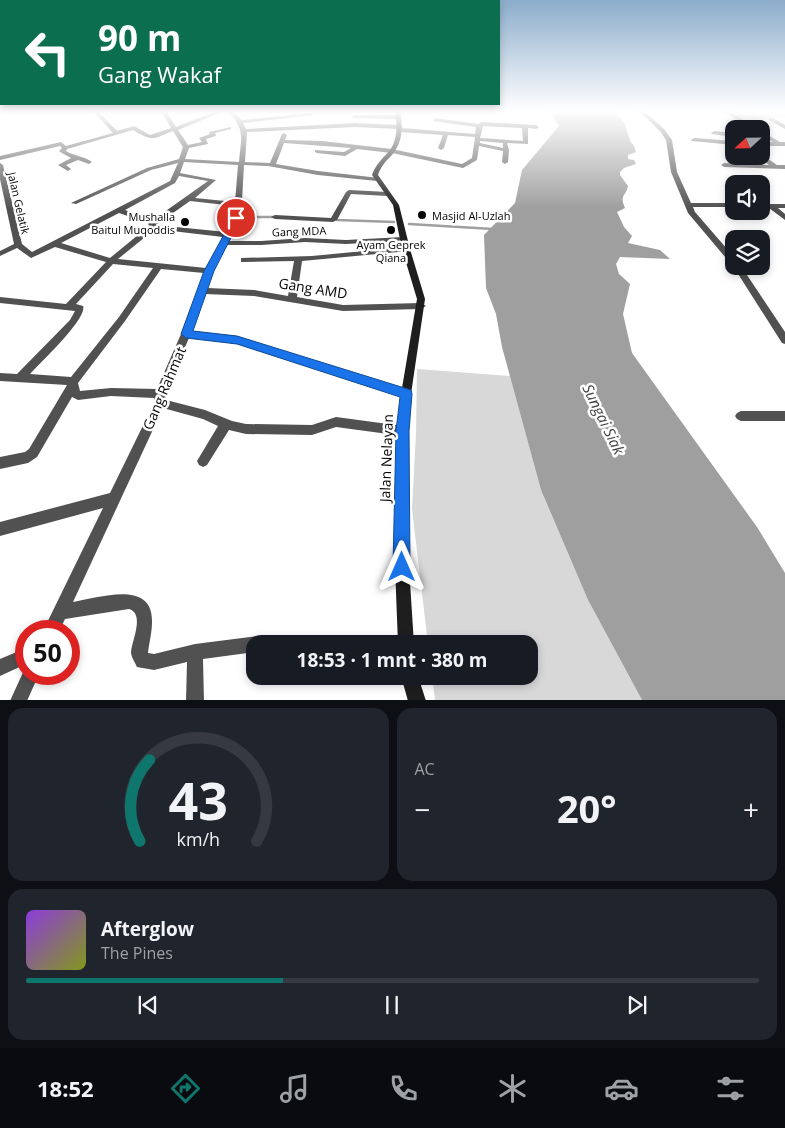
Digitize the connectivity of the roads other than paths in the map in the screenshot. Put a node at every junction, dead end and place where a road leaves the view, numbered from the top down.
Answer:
1 (80, 144) edge
2 (184, 144) edge
3 (203, 144) edge
4 (242, 144) edge
5 (280, 144) edge
6 (326, 144) edge
7 (397, 144) edge
8 (443, 144) edge
9 (477, 144) edge
10 (495, 144) edge
11 (522, 144) edge
12 (670, 144) edge
13 (506, 146) junction
14 (186, 147) junction
15 (65, 148) junction
16 (206, 148) dead end
17 (355, 148) junction
18 (441, 148) dead end
19 (317, 151) dead end
20 (392, 151) junction
21 (0, 158) edge
22 (77, 158) junction
23 (181, 160) junction
24 (89, 162) dead end
25 (505, 162) dead end
26 (241, 163) junction
27 (770, 163) edge
28 (0, 165) edge
29 (272, 165) junction
30 (724, 165) dead end
31 (776, 167) junction
32 (785, 167) edge
33 (68, 169) dead end
34 (177, 174) junction
35 (377, 178) junction
36 (3, 188) edge
37 (388, 194) junction
38 (189, 199) junction
39 (4, 202) edge
40 (74, 203) dead end
41 (238, 204) junction
42 (689, 205) junction
43 (725, 205) edge
44 (771, 206) joint
45 (785, 206) edge
46 (118, 210) junction
47 (275, 217) dead end
48 (785, 218) edge
49 (153, 226) junction
50 (227, 239) junction
51 (55, 244) junction
52 (405, 244) junction
53 (18, 245) junction
54 (725, 252) edge
55 (0, 254) edge
56 (298, 258) junction
57 (244, 260) dead end
58 (111, 261) junction
59 (159, 265) junction
60 (209, 271) junction
61 (743, 275) edge
62 (202, 291) junction
63 (292, 299) junction
64 (0, 300) edge
65 (69, 306) junction
66 (421, 306) junction
67 (186, 334) junction
68 (784, 337) edge
69 (0, 377) edge
70 (19, 379) junction
71 (73, 383) junction
72 (406, 394) junction
73 (160, 398) junction
74 (741, 416) dead end
75 (785, 416) edge
76 (226, 424) junction
77 (402, 431) junction
78 (203, 461) dead end
79 (0, 463) edge
80 (113, 499) junction
81 (0, 529) edge
82 (60, 612) junction
83 (56, 620) edge
84 (406, 635) edge
85 (246, 645) edge
86 (195, 652) junction
87 (15, 661) edge
88 (0, 668) edge
89 (26, 685) edge
90 (412, 685) edge
91 (18, 700) edge
92 (195, 700) edge
93 (417, 700) edge

1 - 15 street
2 - 14 street
3 - 14 street
4 - 26 street, Gang Rahmat
5 - 29 street
6 - 17 street
7 - 20 main road
8 - 18 street
9 - 20 street
10 - 13 street
11 - 13 street
12 - 42 street
13 - 25 street
14 - 16 street
14 - 23 street
15 - 21 street
15 - 22 street
17 - 19 street
17 - 20 street
20 - 35 main road
22 - 24 street
22 - 33 street
23 - 26 street
23 - 34 street
23 - 40 street
26 - 29 street
26 - 41 street, Gang Rahmat
27 - 31 street
28 - 36 street, Jalan Gelatik
29 - 35 street
30 - 31 street
31 - 32 street
34 - 38 street
34 - 46 street
35 - 37 main road, Jalan Nelayan
36 - 39 street, Jalan Gelatik
37 - 47 street
37 - 52 main road, Jalan Nelayan
38 - 41 street
38 - 49 street
39 - 53 street, Jalan Gelatik
41 - 50 street, Gang Rahmat
42 - 43 street
42 - 54 street
44 - 45 street
44 - 48 street
46 - 49 street, Gang MDA
46 - 51 street
49 - 50 street, Gang MDA
49 - 58 street
50 - 52 street, Gang MDA
50 - 60 street, Gang Rahmat
51 - 53 street
51 - 58 street
52 - 56 street
52 - 66 main road, Jalan Nelayan
53 - 55 street
56 - 57 street
56 - 63 street
58 - 59 street
58 - 65 street
59 - 60 street
59 - 71 street
60 - 62 street, Gang Rahmat
61 - 68 street
62 - 63 street, Gang AMD
62 - 67 street, Gang Rahmat
63 - 66 street, Gang AMD
64 - 65 street
65 - 70 street
66 - 72 main road, Jalan Nelayan
67 - 72 street
67 - 73 street, Gang Rahmat
69 - 70 street
70 - 71 street
71 - 73 street
71 - 79 street
72 - 77 main road, Jalan Nelayan
73 - 76 street
73 - 80 street, Gang Rahmat
74 - 75 street
76 - 77 street
76 - 78 street
77 - 84 main road, Jalan Nelayan
80 - 81 street
80 - 82 street, Gang Rahmat
82 - 83 street, Gang Rahmat
82 - 86 street
85 - 86 street
86 - 92 street
87 - 88 street
89 - 91 street
90 - 93 main road

